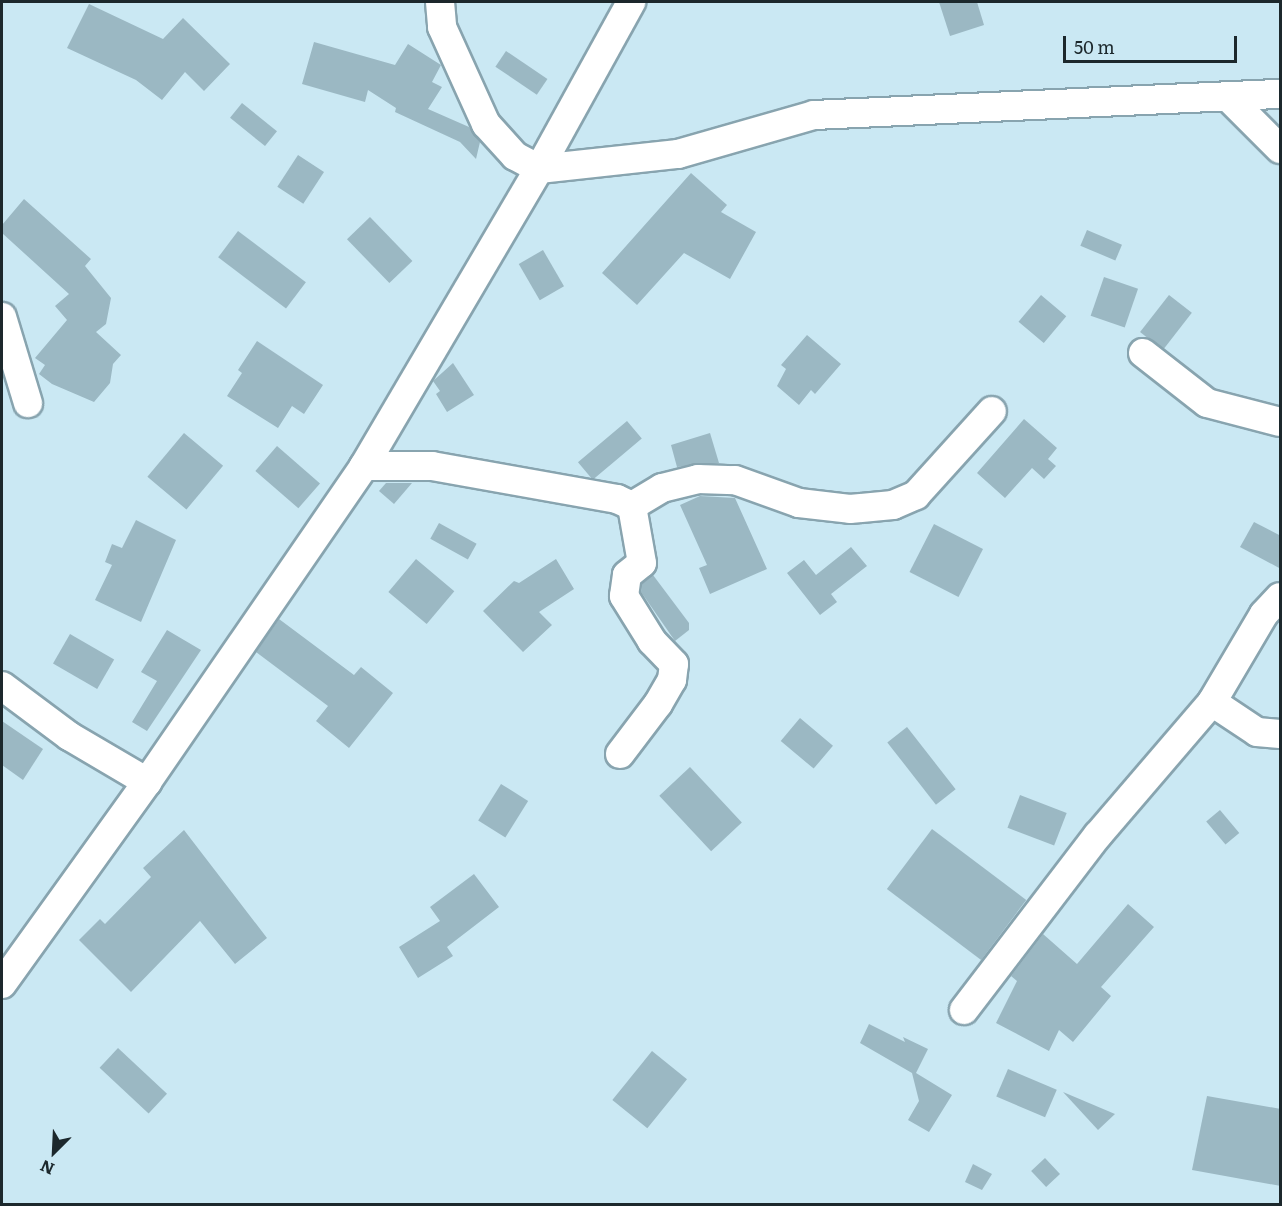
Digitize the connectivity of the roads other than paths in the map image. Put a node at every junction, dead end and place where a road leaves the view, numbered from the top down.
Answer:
1 (440, 2) edge
2 (631, 2) edge
3 (1281, 94) edge
4 (1229, 98) junction
5 (1281, 148) edge
6 (539, 169) junction
7 (2, 317) edge
8 (1143, 353) dead end
9 (28, 403) dead end
10 (992, 411) dead end
11 (1281, 423) edge
12 (364, 466) junction
13 (632, 506) junction
14 (1275, 613) edge
15 (2, 686) edge
16 (1212, 702) junction
17 (1281, 734) edge
18 (620, 754) dead end
19 (147, 782) junction
20 (2, 984) edge
21 (964, 1010) dead end

1 - 6 street
2 - 6 street
3 - 4 street
4 - 5 street
4 - 6 street
6 - 12 street
7 - 9 street
8 - 11 street
10 - 13 street
12 - 13 street
12 - 19 street
13 - 18 street
14 - 16 street
15 - 19 street
16 - 17 street
16 - 21 street
19 - 20 street

